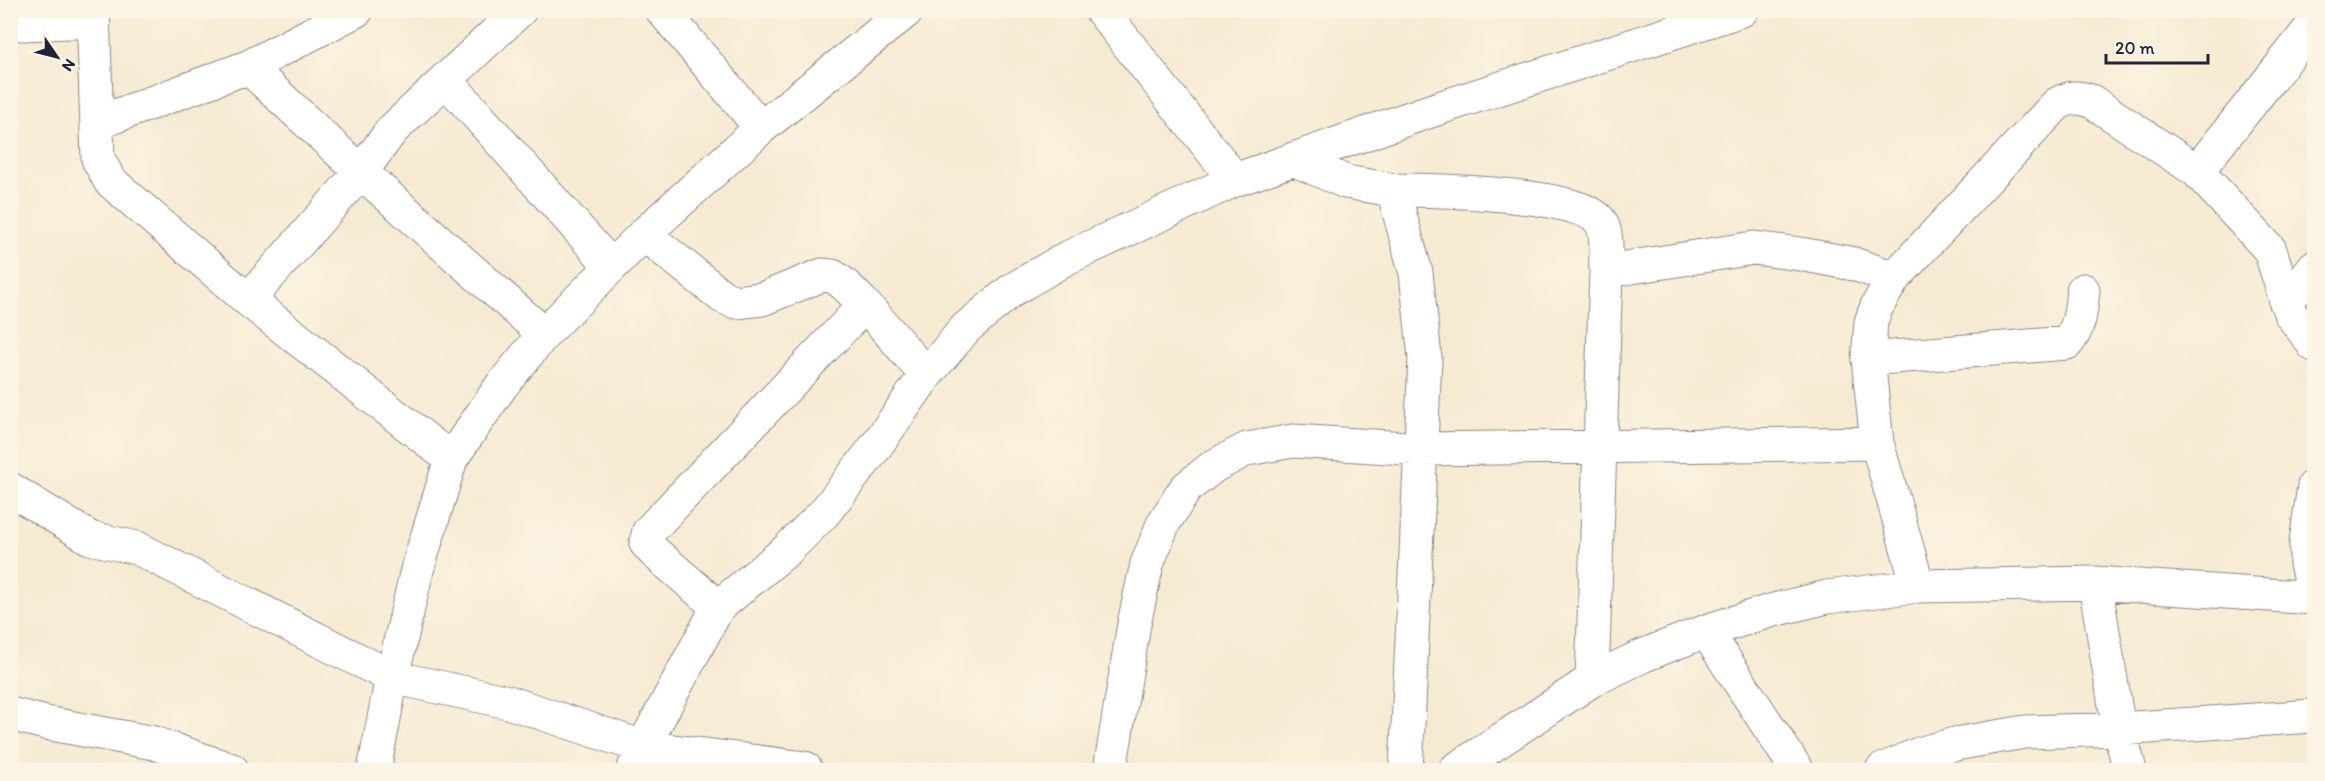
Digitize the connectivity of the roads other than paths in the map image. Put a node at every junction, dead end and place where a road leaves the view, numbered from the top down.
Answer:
1 (357, 10) edge
2 (520, 10) edge
3 (662, 10) edge
4 (908, 10) edge
5 (1101, 10) edge
6 (1742, 10) edge
7 (93, 16) edge
8 (22, 24) dead end
9 (2314, 24) edge
10 (248, 67) junction
11 (446, 79) junction
12 (97, 123) junction
13 (761, 128) junction
14 (1293, 159) junction
15 (2197, 171) junction
16 (361, 172) junction
17 (1235, 180) junction
18 (1393, 190) junction
19 (644, 234) junction
20 (611, 266) junction
21 (2314, 267) edge
22 (1606, 271) junction
23 (1894, 278) junction
24 (2083, 290) dead end
25 (248, 300) junction
26 (2286, 303) junction
27 (864, 306) junction
28 (544, 334) junction
29 (2314, 345) edge
30 (1868, 358) junction
31 (926, 375) junction
32 (1877, 443) junction
33 (1599, 446) junction
34 (1422, 448) junction
35 (451, 459) junction
36 (2314, 486) edge
37 (10, 489) edge
38 (2095, 583) junction
39 (1917, 586) junction
40 (718, 607) junction
41 (1706, 631) junction
42 (392, 676) junction
43 (1592, 680) junction
44 (10, 714) edge
45 (2314, 716) edge
46 (2119, 729) junction
47 (150, 757) edge
48 (638, 759) edge
49 (813, 770) edge
50 (232, 771) edge
51 (374, 771) edge
52 (1110, 771) edge
53 (1406, 771) edge
54 (1455, 771) edge
55 (1797, 771) edge
56 (1882, 771) edge
57 (2130, 771) edge

1 - 10 street
2 - 11 street
3 - 13 street
4 - 13 street
5 - 17 street
6 - 14 street
7 - 8 street
7 - 12 street
9 - 15 street
10 - 12 street
10 - 16 street
11 - 16 street
11 - 20 street
12 - 25 street
13 - 19 street
14 - 17 street
14 - 18 street
15 - 23 street
15 - 26 street
16 - 25 street
16 - 28 street
17 - 31 street
18 - 22 street
18 - 34 street
19 - 20 street
19 - 27 street
20 - 28 street
21 - 26 street
22 - 23 street
22 - 33 street
23 - 30 street
24 - 30 street
25 - 35 street
26 - 29 street
27 - 31 street
27 - 40 street
28 - 35 street
30 - 32 street
31 - 40 street
32 - 33 street
32 - 39 street
33 - 34 street
33 - 43 street
34 - 52 street
34 - 53 street
35 - 42 street
36 - 38 street
37 - 42 street
38 - 39 street
38 - 46 street
39 - 41 street
40 - 48 street
41 - 43 street
41 - 55 street
42 - 48 street
42 - 51 street
43 - 54 street
44 - 47 street
45 - 46 street
46 - 56 street
46 - 57 street
47 - 50 street
48 - 49 street

